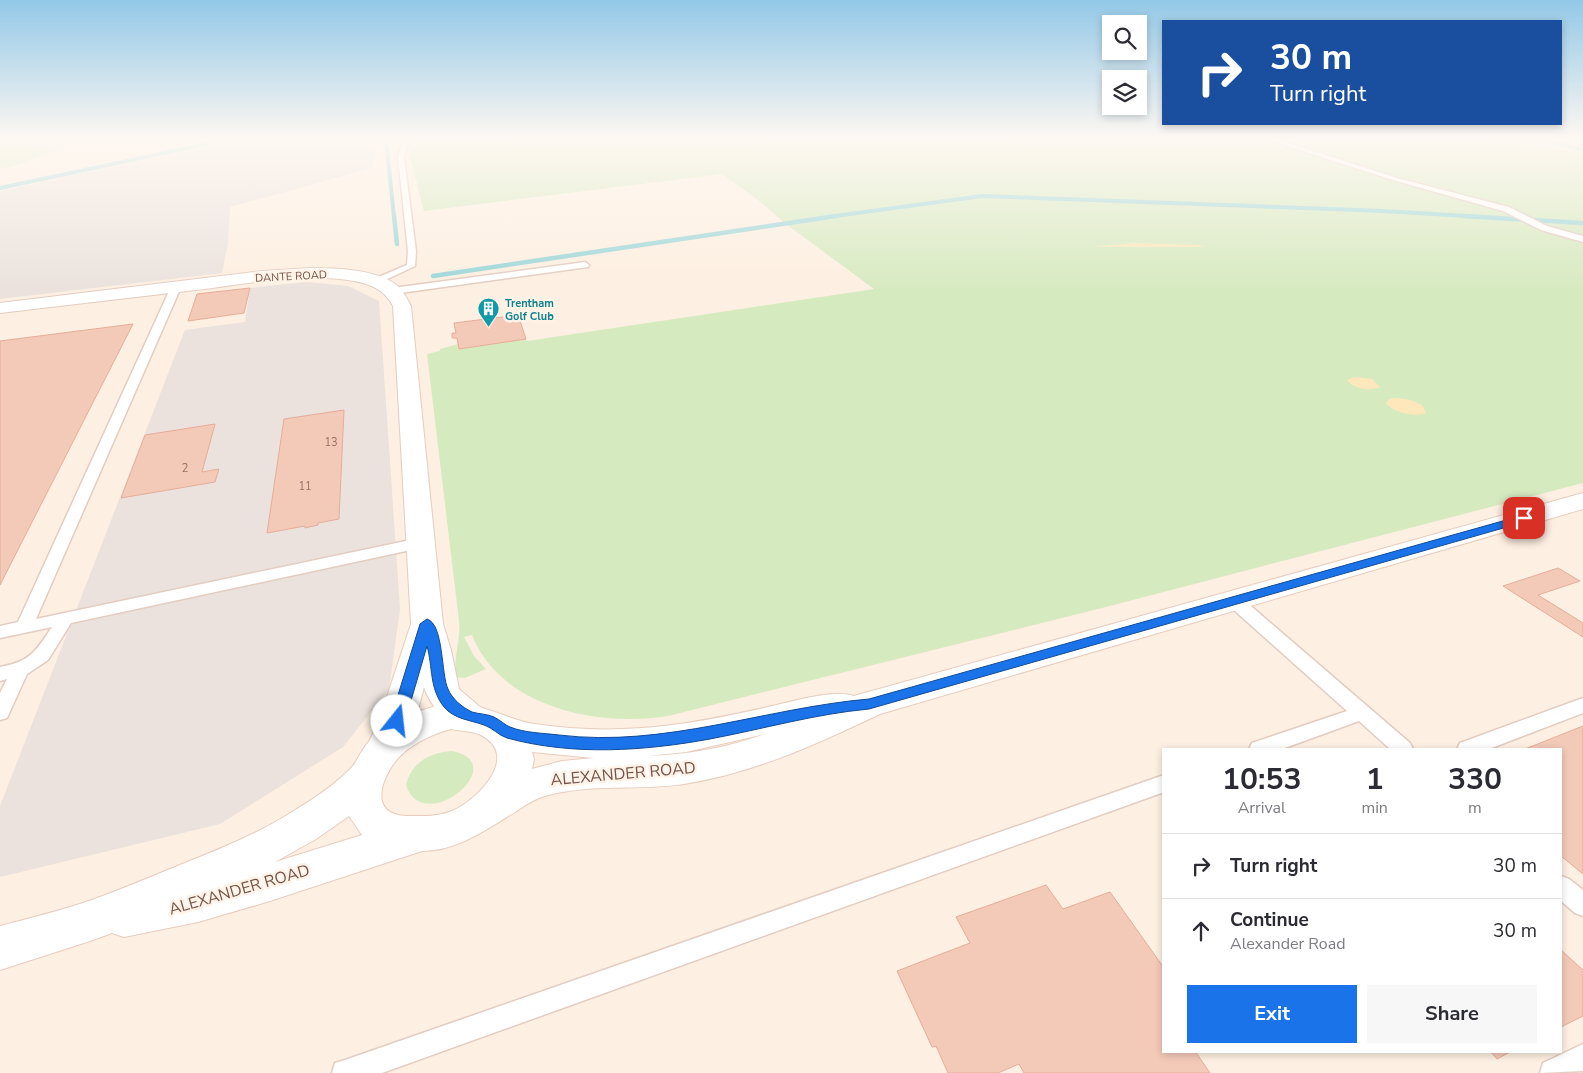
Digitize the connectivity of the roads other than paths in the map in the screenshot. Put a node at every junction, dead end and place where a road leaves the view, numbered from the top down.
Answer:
1 (405, 189) edge
2 (1428, 189) edge
3 (1583, 239) edge
4 (585, 265) dead end
5 (385, 286) junction
6 (176, 287) junction
7 (0, 308) edge
8 (1583, 501) edge
9 (420, 543) junction
10 (1232, 600) junction
11 (65, 619) junction
12 (427, 624) junction
13 (24, 627) junction
14 (0, 632) edge
15 (20, 670) junction
16 (0, 674) edge
17 (869, 704) junction
18 (1583, 705) edge
19 (0, 713) edge
20 (1361, 713) junction
21 (468, 716) junction
22 (506, 732) junction
23 (1262, 748) edge
24 (1402, 748) edge
25 (1471, 748) edge
26 (374, 764) junction
27 (1162, 784) edge
28 (492, 806) junction
29 (414, 836) junction
30 (1562, 887) edge
31 (1583, 905) edge
32 (90, 921) junction
33 (0, 948) edge
34 (1583, 1057) edge
35 (345, 1073) edge
36 (1553, 1073) edge

1 - 5 lane
2 - 3 lane
4 - 5 lane
5 - 6 street, DANTE ROAD
5 - 9 street
6 - 7 street, DANTE ROAD
6 - 13 lane
8 - 10 street, ALEXANDER ROAD
9 - 11 lane
9 - 12 street
10 - 17 street, ALEXANDER ROAD
10 - 20 lane
11 - 13 lane
11 - 15 lane
12 - 21 street
12 - 26 street
13 - 14 lane
15 - 16 lane
15 - 19 lane
17 - 22 street, ALEXANDER ROAD
17 - 28 street, ALEXANDER ROAD
18 - 25 lane
20 - 23 lane
20 - 24 lane
21 - 22 street, ALEXANDER ROAD
21 - 26 street, ALEXANDER ROAD
22 - 28 street, ALEXANDER ROAD
26 - 29 street, ALEXANDER ROAD
26 - 32 street, ALEXANDER ROAD
27 - 35 lane
28 - 29 street, ALEXANDER ROAD
29 - 32 street, ALEXANDER ROAD
30 - 31 lane
32 - 33 street, ALEXANDER ROAD
34 - 36 lane

